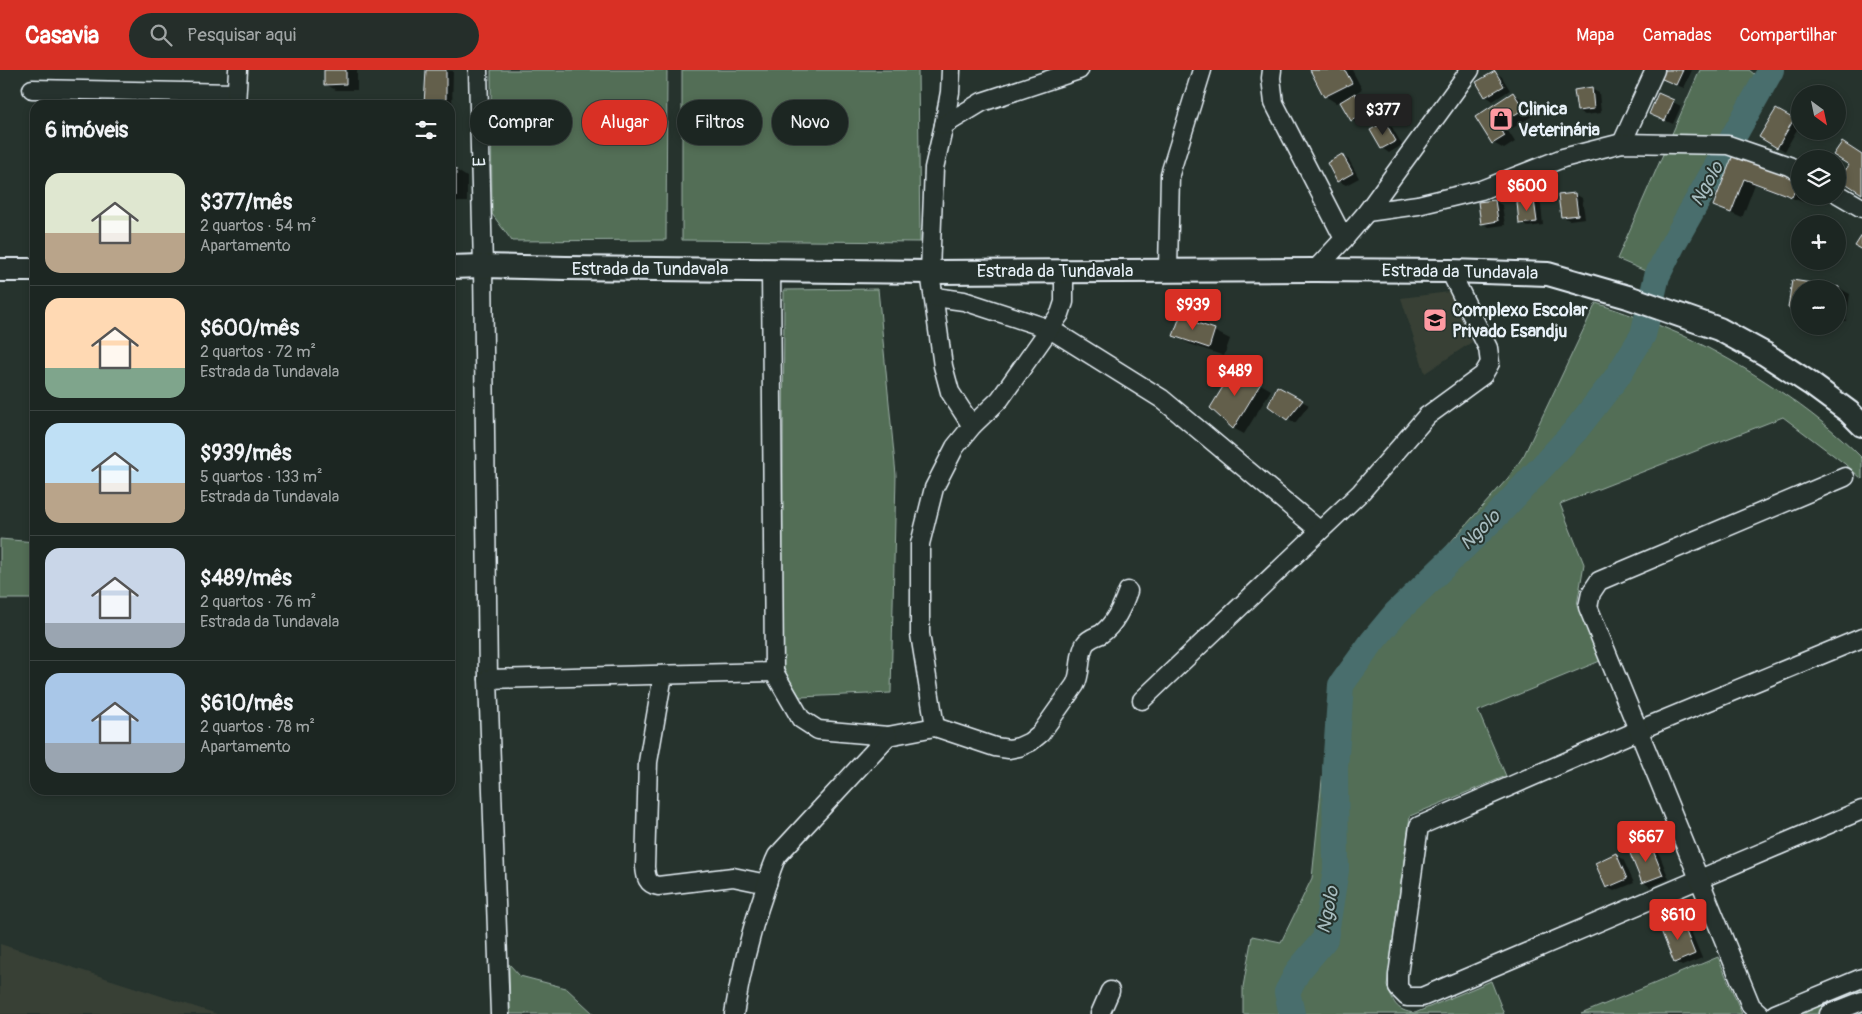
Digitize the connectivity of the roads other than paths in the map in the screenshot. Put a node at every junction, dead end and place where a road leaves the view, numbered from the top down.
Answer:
1 (238, 70) edge
2 (478, 70) edge
3 (951, 70) edge
4 (1080, 70) edge
5 (1202, 70) edge
6 (1272, 70) edge
7 (1470, 70) edge
8 (1655, 70) edge
9 (32, 89) dead end
10 (236, 99) edge
11 (944, 125) junction
12 (1622, 143) junction
13 (1791, 167) edge
14 (1846, 199) edge
15 (1862, 208) edge
16 (1366, 212) junction
17 (1344, 239) junction
18 (483, 266) junction
19 (455, 267) edge
20 (771, 269) junction
21 (0, 270) edge
22 (30, 270) edge
23 (1168, 270) junction
24 (1315, 270) junction
25 (1064, 271) junction
26 (1450, 271) junction
27 (930, 272) junction
28 (935, 297) junction
29 (1050, 330) junction
30 (1862, 425) edge
31 (972, 426) junction
32 (1846, 477) dead end
33 (1319, 530) junction
34 (1128, 591) dead end
35 (1862, 638) edge
36 (774, 672) junction
37 (663, 675) junction
38 (488, 678) junction
39 (1142, 700) dead end
40 (935, 727) junction
41 (1639, 730) junction
42 (888, 736) junction
43 (1862, 810) edge
44 (1700, 878) junction
45 (767, 884) junction
46 (1862, 978) edge
47 (1110, 991) dead end
48 (1862, 1000) edge
49 (500, 1014) edge
50 (734, 1014) edge
51 (1100, 1014) edge
52 (1760, 1014) edge
53 (1775, 1014) edge
54 (1829, 1014) edge

1 - 10 street
2 - 18 street, E
3 - 11 street
4 - 11 street
5 - 23 street
6 - 17 street
7 - 16 street
8 - 12 street
9 - 10 street
11 - 27 street
12 - 13 street
12 - 16 street
14 - 15 street
16 - 17 street
17 - 24 street
18 - 19 main road, Estrada da Tundavala
18 - 20 main road, Estrada da Tundavala
18 - 38 street, E
20 - 27 main road, Estrada da Tundavala
20 - 36 street
21 - 22 main road
23 - 24 main road, Estrada da Tundavala
23 - 25 main road, Estrada da Tundavala
24 - 26 main road, Estrada da Tundavala
25 - 27 main road, Estrada da Tundavala
25 - 29 street
26 - 30 main road, Estrada da Tundavala
26 - 33 street
27 - 28 street
28 - 29 street
28 - 31 street
29 - 31 street
29 - 33 street
31 - 40 street
32 - 41 street
33 - 39 street
34 - 40 street
35 - 41 street
36 - 37 street
36 - 42 street
37 - 38 street
37 - 45 street
38 - 49 street, E
40 - 42 street
41 - 44 street
41 - 44 street
42 - 45 street
43 - 44 street
44 - 52 street
45 - 50 street
46 - 53 street
47 - 51 street
48 - 54 street

